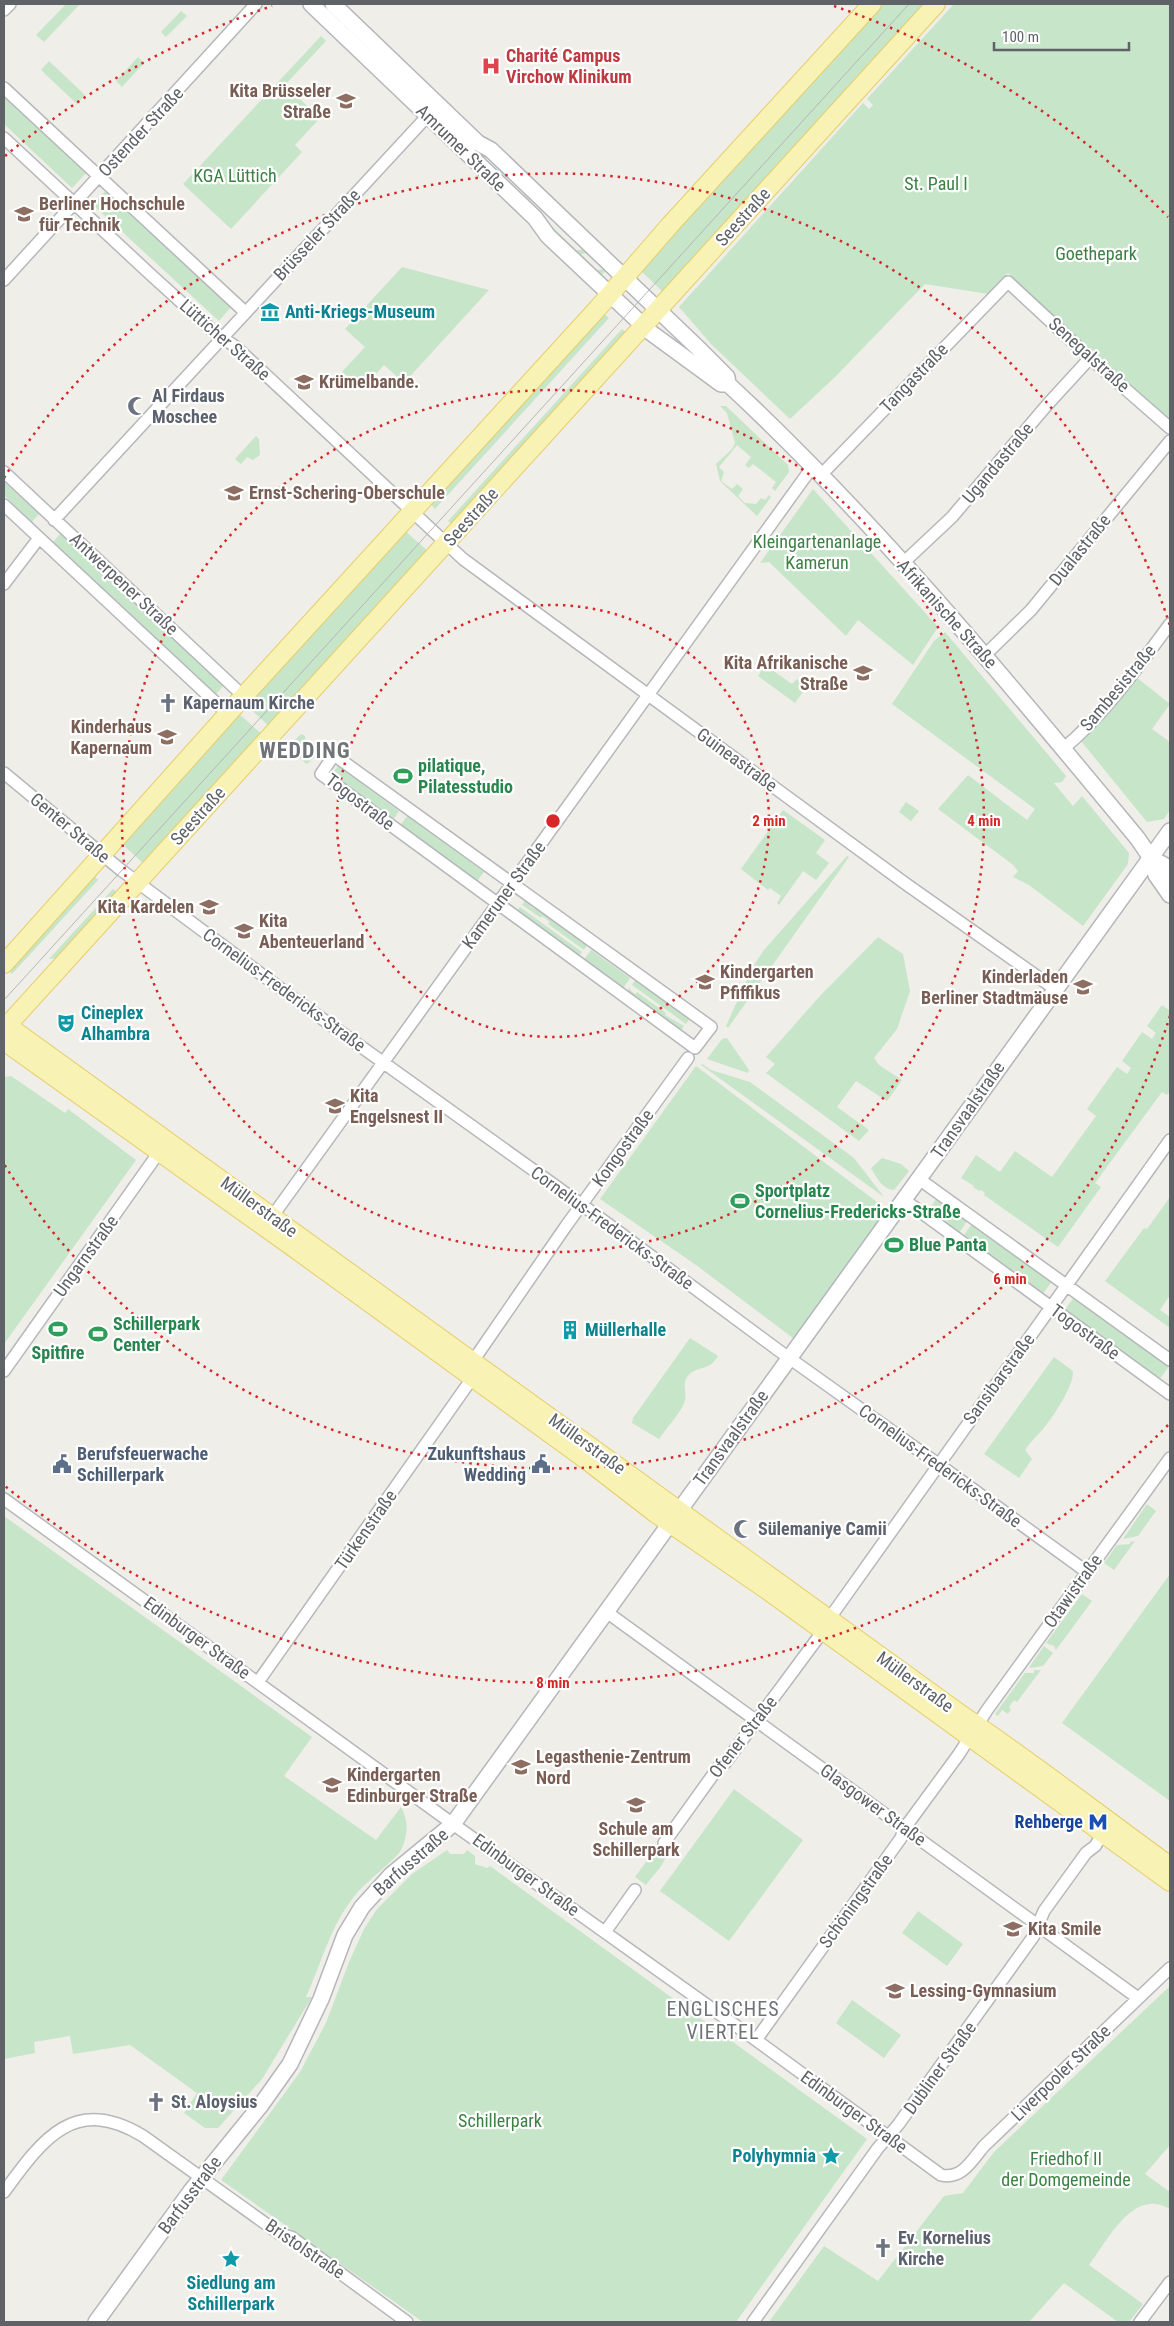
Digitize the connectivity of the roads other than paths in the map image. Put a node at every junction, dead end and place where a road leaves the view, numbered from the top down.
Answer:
1 (10, 4) edge
2 (256, 4) edge
3 (311, 4) edge
4 (333, 4) edge
5 (872, 4) edge
6 (936, 4) edge
7 (4, 10) edge
8 (4, 88) edge
9 (432, 110) junction
10 (4, 138) edge
11 (100, 176) junction
12 (75, 203) junction
13 (624, 277) junction
14 (4, 280) edge
15 (1008, 282) joint
16 (610, 295) junction
17 (659, 310) junction
18 (245, 312) junction
19 (644, 326) junction
20 (222, 337) junction
21 (691, 351) junction
22 (1090, 358) junction
23 (1170, 428) edge
24 (1170, 441) edge
25 (817, 471) junction
26 (4, 472) edge
27 (4, 505) edge
28 (412, 513) junction
29 (54, 520) junction
30 (39, 538) junction
31 (446, 544) junction
32 (902, 564) junction
33 (4, 584) edge
34 (1170, 624) edge
35 (985, 655) junction
36 (648, 694) junction
37 (242, 698) junction
38 (228, 714) junction
39 (1063, 748) junction
40 (4, 773) edge
41 (1170, 831) edge
42 (101, 854) junction
43 (1151, 858) junction
44 (1170, 874) edge
45 (138, 883) junction
46 (513, 884) junction
47 (1170, 895) edge
48 (497, 903) junction
49 (4, 964) edge
50 (1055, 989) junction
51 (711, 1027) joint
52 (5, 1030) edge
53 (691, 1053) junction
54 (383, 1062) junction
55 (1170, 1140) edge
56 (163, 1146) junction
57 (919, 1179) junction
58 (904, 1199) junction
59 (582, 1205) junction
60 (269, 1222) junction
61 (1066, 1285) junction
62 (1051, 1307) junction
63 (789, 1358) junction
64 (1170, 1360) edge
65 (473, 1369) junction
66 (4, 1371) edge
67 (1170, 1394) edge
68 (1170, 1458) edge
69 (938, 1464) junction
70 (4, 1499) edge
71 (675, 1517) junction
72 (1087, 1572) junction
73 (608, 1613) junction
74 (826, 1625) junction
75 (258, 1682) junction
76 (757, 1721) junction
77 (974, 1731) junction
78 (453, 1824) junction
79 (904, 1828) junction
80 (1103, 1834) junction
81 (664, 1843) dead end
82 (1170, 1866) edge
83 (1170, 1882) edge
84 (635, 1890) dead end
85 (1039, 1924) junction
86 (605, 1932) junction
87 (1170, 1968) edge
88 (1138, 1998) junction
89 (756, 2040) junction
90 (887, 2136) junction
91 (952, 2176) joint
92 (202, 2178) junction
93 (4, 2192) edge
94 (1170, 2282) edge
95 (96, 2322) edge
96 (407, 2322) edge
97 (753, 2322) edge
98 (1140, 2322) edge

1 - 7 street
2 - 11 street, Ostender Straße
3 - 9 main road, Amrumer Straße
4 - 9 main road, Amrumer Straße
5 - 13 main road
6 - 17 main road, Seestraße
8 - 11 street, Lütticher Straße
9 - 13 main road, Amrumer Straße
9 - 16 main road, Amrumer Straße
9 - 18 street, Brüsseler Straße
10 - 12 street, Lütticher Straße
11 - 12 street, Ostender Straße
11 - 18 street, Lütticher Straße
12 - 14 street, Ostender Straße
12 - 20 street, Lütticher Straße
13 - 16 main road
13 - 17 main road, Amrumer Straße
15 - 22 street, Senegalstraße
15 - 25 street, Tangastraße
16 - 19 main road, Amrumer Straße
16 - 28 main road
17 - 19 main road, Seestraße
17 - 21 main road, Afrikanische Straße
18 - 20 street, Brüsseler Straße
19 - 21 main road, Afrikanische Straße
19 - 31 main road, Seestraße
20 - 28 street, Lütticher Straße
20 - 29 street, Brüsseler Straße
21 - 25 main road, Afrikanische Straße
22 - 23 street, Senegalstraße
22 - 32 street, Ugandastraße
24 - 35 street, Dualastraße
25 - 32 main road, Afrikanische Straße
25 - 36 street, Kameruner Straße
26 - 29 street, Antwerpener Straße
27 - 30 street, Antwerpener Straße
28 - 31 street, Lütticher Straße
28 - 37 main road
29 - 37 street, Antwerpener Straße
30 - 33 street
30 - 38 street, Antwerpener Straße
31 - 36 street, Guineastraße
31 - 45 main road, Seestraße
32 - 35 main road, Afrikanische Straße
34 - 39 street, Sambesistraße
35 - 39 main road, Afrikanische Straße
36 - 46 street, Kameruner Straße
36 - 50 street, Guineastraße
37 - 38 main road
38 - 42 main road
39 - 43 main road, Afrikanische Straße
40 - 42 street, Genter Straße
41 - 43 main road, Transvaalstraße
42 - 45 street, Genter Straße
42 - 49 main road
43 - 44 main road, Afrikanische Straße
43 - 47 main road, Afrikanische Straße
43 - 50 main road, Transvaalstraße
45 - 52 main road, Seestraße
45 - 54 street, Cornelius-Fredericks-Straße
46 - 48 street, Kameruner Straße
46 - 48 street, Togostraße
46 - 51 street, Togostraße
48 - 53 street, Togostraße
48 - 54 street, Kameruner Straße
50 - 57 main road, Transvaalstraße
51 - 53 street, Kongostraße
52 - 56 main road, Müllerstraße
53 - 59 street, Kongostraße
54 - 59 street, Cornelius-Fredericks-Straße
54 - 60 street, Kameruner Straße
55 - 61 street, Sansibarstraße
56 - 60 main road, Müllerstraße
56 - 66 street, Ungarnstraße
57 - 58 main road, Transvaalstraße
57 - 61 street, Togostraße
58 - 62 street, Togostraße
58 - 63 main road, Transvaalstraße
59 - 63 street, Cornelius-Fredericks-Straße
59 - 65 street, Kongostraße
60 - 65 main road, Müllerstraße
61 - 62 street, Sansibarstraße
61 - 64 street, Togostraße
62 - 67 street, Togostraße
62 - 69 street, Sansibarstraße
63 - 69 street, Cornelius-Fredericks-Straße
63 - 71 main road, Transvaalstraße
65 - 71 main road, Müllerstraße
65 - 75 street, Türkenstraße
68 - 72 street, Otawistraße
69 - 72 street, Cornelius-Fredericks-Straße
69 - 74 street, Sansibarstraße
70 - 75 street, Edinburger Straße
71 - 73 main road, Barfusstraße
71 - 74 main road, Müllerstraße
72 - 77 street, Otawistraße
73 - 76 street, Glasgower Straße
73 - 78 main road, Barfusstraße
74 - 76 street, Ofener Straße
74 - 77 main road, Müllerstraße
75 - 78 street, Edinburger Straße
76 - 79 street, Glasgower Straße
76 - 81 street, Ofener Straße
77 - 79 street, Schöningstraße
77 - 80 main road, Müllerstraße
77 - 82 main road, Müllerstraße
78 - 86 street, Edinburger Straße
78 - 92 main road, Barfusstraße
79 - 85 street, Glasgower Straße
79 - 89 street, Schöningstraße
80 - 83 main road, Müllerstraße
80 - 85 street, Dubliner Straße
84 - 86 street
85 - 88 street, Glasgower Straße
85 - 90 street, Dubliner Straße
86 - 89 street, Edinburger Straße
87 - 88 street, Liverpooler Straße
88 - 91 street, Liverpooler Straße
89 - 90 street, Edinburger Straße
90 - 91 street, Edinburger Straße
90 - 97 street, Dubliner Straße
92 - 93 street, Bristolstraße
92 - 95 main road, Barfusstraße
92 - 96 street, Bristolstraße
94 - 98 street

